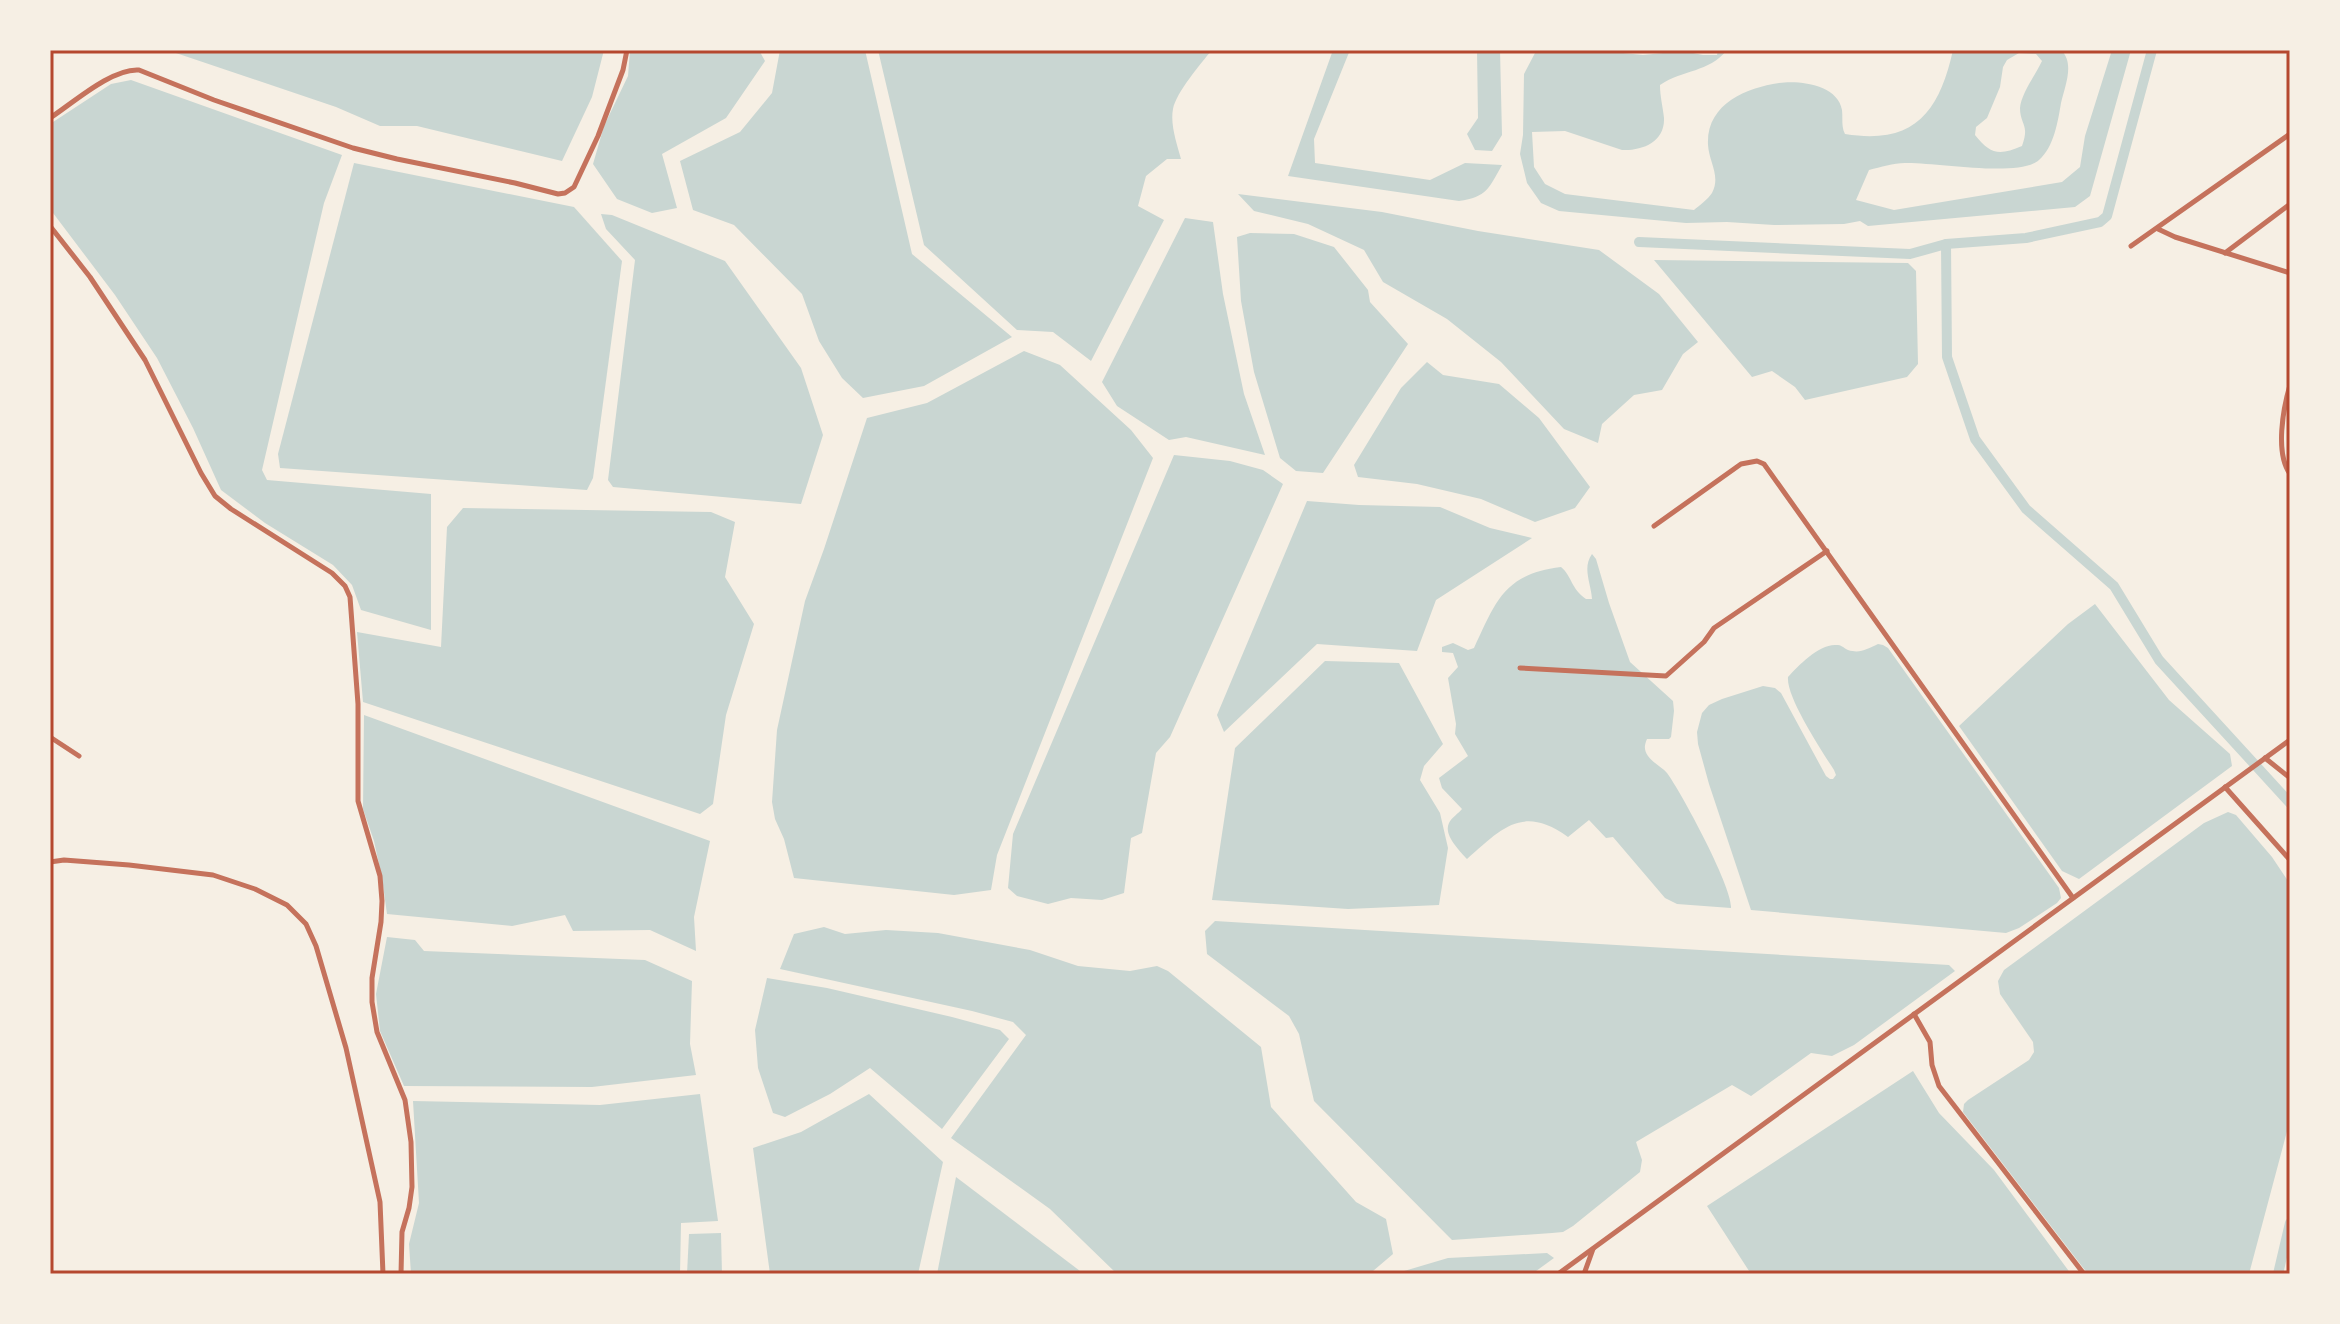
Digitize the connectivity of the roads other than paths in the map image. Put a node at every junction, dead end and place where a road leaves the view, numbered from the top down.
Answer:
1 (627, 50) edge
2 (50, 118) edge
3 (2290, 134) edge
4 (2290, 204) edge
5 (50, 226) edge
6 (2158, 229) junction
7 (2131, 246) dead end
8 (2225, 253) junction
9 (2290, 273) edge
10 (2290, 385) edge
11 (2290, 474) edge
12 (1654, 526) dead end
13 (1827, 551) junction
14 (1520, 668) dead end
15 (50, 737) edge
16 (2290, 740) edge
17 (79, 756) dead end
18 (2262, 760) junction
19 (2290, 778) edge
20 (2225, 787) junction
21 (2290, 860) edge
22 (50, 862) edge
23 (2073, 898) junction
24 (1914, 1014) junction
25 (1593, 1248) junction
26 (383, 1274) edge
27 (401, 1274) edge
28 (1558, 1274) edge
29 (1584, 1274) edge
30 (2084, 1274) edge

1 - 2 street
3 - 6 street
4 - 8 street
5 - 27 street
6 - 7 street
6 - 8 street
8 - 9 street
10 - 11 street
12 - 13 street
13 - 14 street
13 - 23 street
15 - 17 street
16 - 18 street
18 - 19 street
18 - 20 street
20 - 21 street
20 - 23 street
22 - 26 street
23 - 24 street
24 - 25 street
24 - 30 street
25 - 28 street
25 - 29 street

